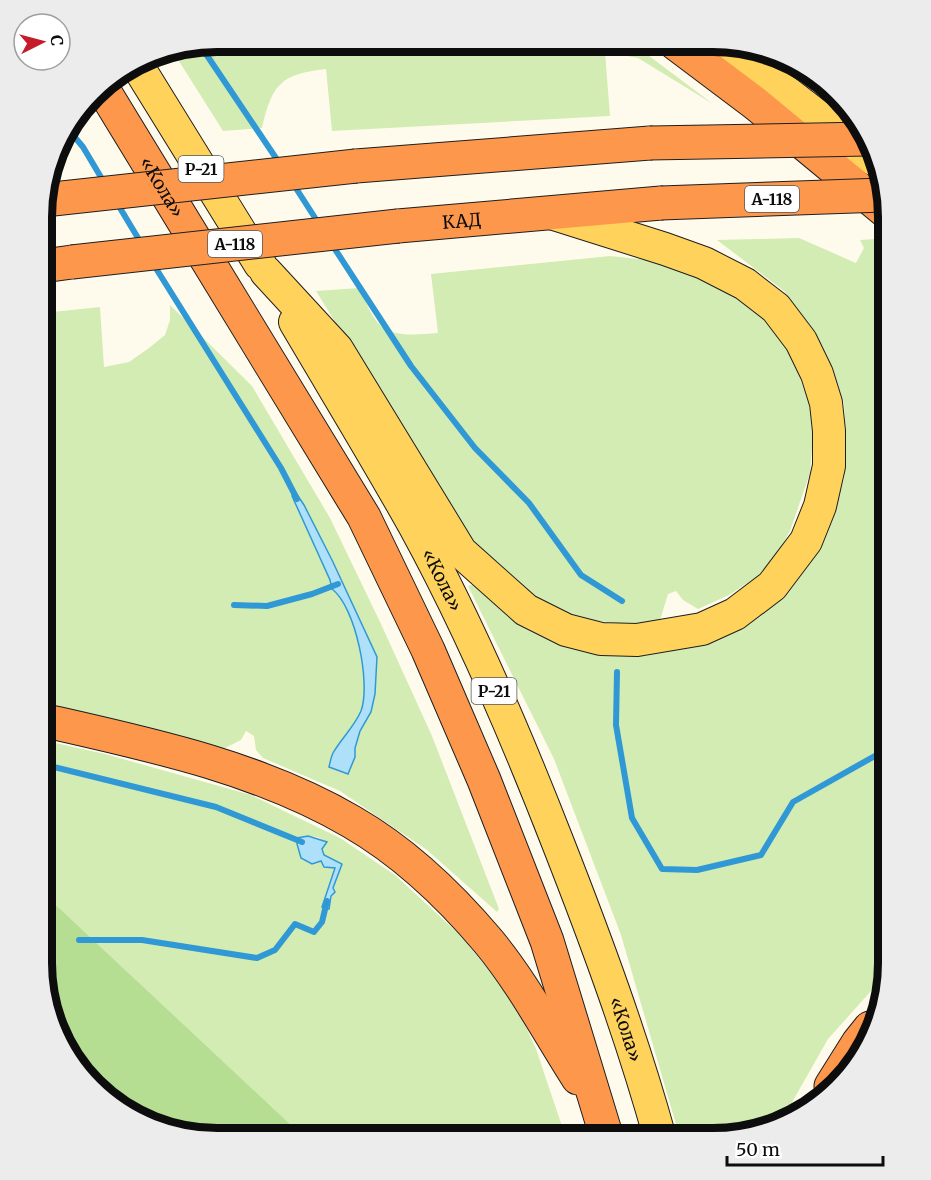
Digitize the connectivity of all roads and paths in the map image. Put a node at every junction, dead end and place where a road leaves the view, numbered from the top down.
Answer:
1 (687, 52) edge
2 (738, 55) edge
3 (773, 64) edge
4 (141, 72) edge
5 (107, 95) edge
6 (828, 124) junction
7 (858, 139) edge
8 (866, 153) edge
9 (877, 195) edge
10 (54, 199) edge
11 (877, 204) edge
12 (548, 212) junction
13 (58, 264) edge
14 (266, 273) junction
15 (52, 722) edge
16 (604, 1126) edge
17 (657, 1127) edge

1 - 11 highway
2 - 6 main road
3 - 6 main road
4 - 14 main road, «Кола» / Р-21
5 - 16 highway, «Кола» / Р-21
6 - 8 main road
7 - 10 highway, bridge
9 - 12 highway, КАД / А-118, bridge
12 - 13 highway, КАД / А-118, bridge
12 - 14 main road
14 - 17 main road, «Кола» / Р-21
15 - 16 highway

